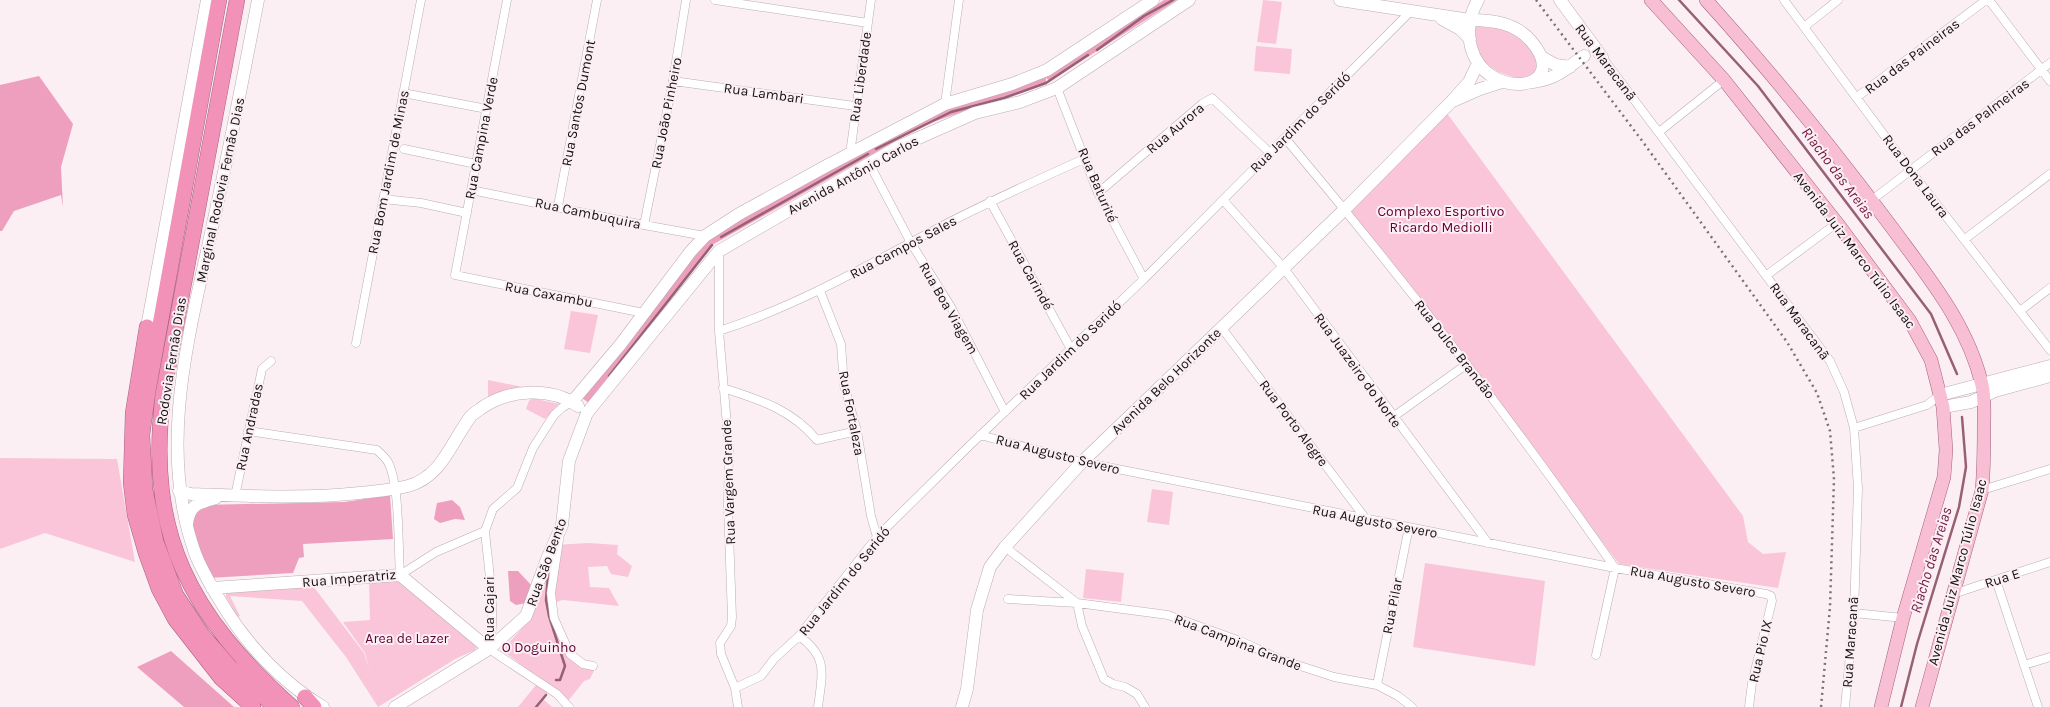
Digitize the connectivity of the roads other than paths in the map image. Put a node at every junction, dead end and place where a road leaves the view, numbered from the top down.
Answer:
1 (207, 0) edge
2 (219, 0) edge
3 (236, 0) edge
4 (258, 0) edge
5 (421, 0) edge
6 (507, 0) edge
7 (598, 0) edge
8 (686, 0) edge
9 (715, 0) edge
10 (871, 0) edge
11 (958, 0) edge
12 (1153, 0) edge
13 (1189, 0) edge
14 (1340, 0) edge
15 (1478, 0) edge
16 (1651, 0) edge
17 (1706, 0) edge
18 (1784, 0) edge
19 (1838, 0) edge
20 (1988, 0) edge
21 (1562, 1) edge
22 (1410, 12) junction
23 (1434, 14) junction
24 (1470, 20) junction
25 (868, 23) junction
26 (1804, 26) junction
27 (1586, 34) junction
28 (1470, 39) junction
29 (1584, 56) junction
30 (1602, 57) junction
31 (1543, 58) junction
32 (1478, 63) junction
33 (2050, 63) edge
34 (1570, 67) junction
35 (2041, 70) junction
36 (673, 80) junction
37 (1724, 80) junction
38 (2050, 81) edge
39 (1502, 82) junction
40 (1532, 82) junction
41 (1057, 88) junction
42 (403, 93) junction
43 (1857, 97) junction
44 (1451, 102) junction
45 (945, 104) junction
46 (855, 106) junction
47 (486, 109) junction
48 (1659, 132) junction
49 (1285, 138) junction
50 (404, 149) dead end
51 (1269, 152) junction
52 (850, 154) junction
53 (1086, 158) junction
54 (869, 162) junction
55 (476, 164) junction
56 (1910, 170) junction
57 (2050, 174) edge
58 (471, 190) junction
59 (1098, 193) junction
60 (383, 199) junction
61 (1223, 200) junction
62 (1872, 200) junction
63 (990, 202) junction
64 (558, 206) junction
65 (1345, 209) junction
66 (466, 213) junction
67 (1837, 223) junction
68 (644, 225) junction
69 (705, 236) junction
70 (1965, 239) junction
71 (911, 243) junction
72 (719, 250) junction
73 (1283, 267) junction
74 (455, 275) joint
75 (1767, 275) junction
76 (1144, 279) junction
77 (2050, 288) edge
78 (820, 291) junction
79 (2020, 311) junction
80 (644, 313) junction
81 (148, 327) joint
82 (1221, 327) junction
83 (719, 332) junction
84 (356, 343) dead end
85 (1071, 349) junction
86 (2050, 350) edge
87 (271, 362) dead end
88 (1467, 364) junction
89 (2050, 366) edge
90 (2050, 376) edge
91 (723, 388) junction
92 (1983, 390) junction
93 (1941, 401) junction
94 (572, 402) junction
95 (1005, 412) junction
96 (587, 413) junction
97 (1393, 417) junction
98 (1854, 428) junction
99 (248, 431) junction
100 (857, 431) junction
101 (980, 435) junction
102 (1082, 462) junction
103 (2050, 469) edge
104 (395, 489) junction
105 (1982, 490) junction
106 (179, 491) junction
107 (230, 496) junction
108 (1366, 519) junction
109 (187, 526) junction
110 (1409, 527) junction
111 (485, 531) junction
112 (560, 532) junction
113 (877, 537) junction
114 (1488, 543) junction
115 (1005, 547) junction
116 (2050, 562) edge
117 (1615, 568) junction
118 (400, 575) junction
119 (1996, 580) junction
120 (212, 588) junction
121 (1953, 594) junction
122 (1771, 596) joint
123 (1008, 599) dead end
124 (1077, 603) junction
125 (1854, 613) junction
126 (1903, 618) junction
127 (800, 636) junction
128 (488, 649) junction
129 (1596, 655) dead end
130 (2050, 657) edge
131 (2024, 665) junction
132 (593, 666) dead end
133 (1377, 685) junction
134 (735, 688) junction
135 (310, 702) edge
136 (253, 707) edge
137 (275, 707) edge
138 (292, 707) edge
139 (323, 707) edge
140 (395, 707) edge
141 (568, 707) edge
142 (738, 707) edge
143 (818, 707) edge
144 (962, 707) edge
145 (1144, 707) edge
146 (1412, 707) edge
147 (1749, 707) edge
148 (1845, 707) edge
149 (1881, 707) edge
150 (1922, 707) edge
151 (2038, 707) edge

1 - 81 street, Rodovia Fernão Dias
2 - 137 highway, Rodovia Fernão Dias
3 - 138 highway, Rodovia Fernão Dias
4 - 106 street, Marginal Rodovia Fernão Dias
5 - 42 street, Rua Bom Jardim de Minas
6 - 47 street, Rua Campina Verde
7 - 64 street, Rua Santos Dumont
8 - 36 street, Rua João Pinheiro
9 - 25 street
10 - 25 street, Rua Liberdade
11 - 45 street
12 - 45 street, Avenida Antônio Carlos
13 - 41 street, Avenida Antônio Carlos
14 - 22 street
15 - 24 street
16 - 37 main road, Avenida Juiz Marco Túlio Isaac
17 - 62 main road, Avenida Juiz Marco Túlio Isaac
18 - 26 street, Rua Dona Laura
19 - 26 street
20 - 35 street
20 - 43 street, Rua das Paineiras
21 - 27 street, Rua Maracanã
22 - 23 street
22 - 49 street, Rua Jardim do Seridó
23 - 24 street
23 - 28 street
24 - 28 street
24 - 31 street
25 - 46 street, Rua Liberdade
26 - 43 street, Rua Dona Laura
27 - 29 street
27 - 30 street, Rua Maracanã
28 - 32 street
29 - 30 street
29 - 34 street, Rua Maracanã
30 - 48 street, Rua Maracanã
31 - 34 street
31 - 40 street
32 - 39 street
32 - 44 street, Avenida Belo Horizonte
33 - 35 street, Rua das Palmeiras
34 - 40 street, Rua Maracanã
35 - 38 street
35 - 56 street, Rua das Palmeiras
36 - 46 street, Rua Lambari
36 - 68 street, Rua João Pinheiro
37 - 48 street
37 - 67 main road, Avenida Juiz Marco Túlio Isaac
39 - 40 street
39 - 44 street
41 - 53 street, Rua Baturité
41 - 54 street, Avenida Antônio Carlos
42 - 47 street
42 - 60 street, Rua Bom Jardim de Minas
43 - 56 street, Rua Dona Laura
44 - 65 street, Avenida Belo Horizonte
45 - 52 street, Avenida Antônio Carlos
46 - 52 street, Rua Liberdade
47 - 55 street, Rua Campina Verde
48 - 75 street, Rua Maracanã
49 - 51 street, Rua Jardim do Seridó
49 - 65 street, Rua Dulce Brandão
50 - 55 street
51 - 59 street, Rua Aurora
51 - 61 street, Rua Jardim do Seridó
52 - 69 street, Avenida Antônio Carlos
53 - 59 street, Rua Baturité
53 - 63 street, Rua Campos Sales
54 - 71 street, Rua Boa Viagem
54 - 72 street, Avenida Antônio Carlos
55 - 58 street, Rua Campina Verde
56 - 62 street, Rua das Palmeiras
56 - 70 street, Rua Dona Laura
57 - 70 street
58 - 64 street, Rua Cambuquira
58 - 66 street, Rua Campina Verde
59 - 76 street, Rua Baturité
60 - 66 street
60 - 84 street, Rua Bom Jardim de Minas
61 - 73 street, Rua Juazeiro do Norte
61 - 76 street, Rua Jardim do Seridó
62 - 92 main road, Avenida Juiz Marco Túlio Isaac
63 - 71 street, Rua Campos Sales
63 - 85 street, Rua Carindé
64 - 68 street, Rua Cambuquira
65 - 73 street, Avenida Belo Horizonte
65 - 88 street, Rua Dulce Brandão
66 - 74 street, Rua Campina Verde
67 - 75 street
67 - 93 main road, Avenida Juiz Marco Túlio Isaac
68 - 69 street, Rua Cambuquira
69 - 80 street, Avenida Antônio Carlos
70 - 79 street, Rua Dona Laura
71 - 78 street, Rua Campos Sales
71 - 95 street, Rua Boa Viagem
72 - 83 street, Rua Vargem Grande
72 - 96 street, Avenida Antônio Carlos
73 - 82 street, Avenida Belo Horizonte
73 - 97 street, Rua Juazeiro do Norte
74 - 80 street, Rua Caxambu
75 - 98 street, Rua Maracanã
76 - 85 street, Rua Jardim do Seridó
77 - 79 street
78 - 83 street, Rua Campos Sales
78 - 100 street, Rua Fortaleza
79 - 86 street, Rua Dona Laura
80 - 94 street, Avenida Antônio Carlos
81 - 136 highway
82 - 102 street, Avenida Belo Horizonte
82 - 108 street, Rua Porto Alegre
83 - 91 street, Rua Vargem Grande
85 - 95 street, Rua Jardim do Seridó
87 - 99 street, Rua Andradas
88 - 97 street
88 - 117 street, Rua Dulce Brandão
89 - 92 street
90 - 92 street
91 - 100 street
91 - 134 street, Rua Vargem Grande
92 - 93 street
92 - 105 main road, Avenida Juiz Marco Túlio Isaac
93 - 98 street
93 - 126 main road, Avenida Juiz Marco Túlio Isaac
94 - 96 street
94 - 104 street
94 - 111 street
95 - 101 street, Rua Jardim do Seridó
96 - 112 street, Rua São Bento
97 - 114 street, Rua Juazeiro do Norte
98 - 125 street, Rua Maracanã
99 - 104 street
99 - 107 street, Rua Andradas
100 - 113 street, Rua Fortaleza
101 - 102 street, Rua Augusto Severo
101 - 113 street, Rua Jardim do Seridó
102 - 108 street, Rua Augusto Severo
102 - 115 street, Avenida Belo Horizonte
103 - 105 street
104 - 107 street
104 - 118 street
105 - 121 main road, Avenida Juiz Marco Túlio Isaac
106 - 107 street
106 - 109 street, Marginal Rodovia Fernão Dias
107 - 109 street
108 - 110 street, Rua Augusto Severo
109 - 120 street, Marginal Rodovia Fernão Dias
110 - 114 street, Rua Augusto Severo
110 - 133 street, Rua Pilar
111 - 118 street, Rua Imperatriz
111 - 128 street, Rua Cajari
112 - 128 street, Rua São Bento
112 - 132 street
113 - 127 street, Rua Jardim do Seridó
114 - 117 street, Rua Augusto Severo
115 - 124 street
115 - 144 street, Avenida Belo Horizonte
116 - 119 street, Rua E
117 - 122 street, Rua Augusto Severo
117 - 129 street
118 - 120 street, Rua Imperatriz
118 - 128 street
119 - 121 street, Rua E
119 - 131 street
120 - 135 street, Marginal Rodovia Fernão Dias
121 - 150 main road, Avenida Juiz Marco Túlio Isaac
122 - 147 street, Rua Pio IX
123 - 124 street, Rua Campina Grande
124 - 133 street, Rua Campina Grande
124 - 145 street
125 - 126 street
125 - 148 street, Rua Maracanã
126 - 149 main road, Avenida Juiz Marco Túlio Isaac
127 - 134 street, Rua Jardim do Seridó
127 - 143 street
128 - 140 street, Rua Cajari
128 - 141 street
130 - 131 street
131 - 151 street
133 - 146 street, Rua Campina Grande
134 - 142 street, Rua Vargem Grande
135 - 139 street

